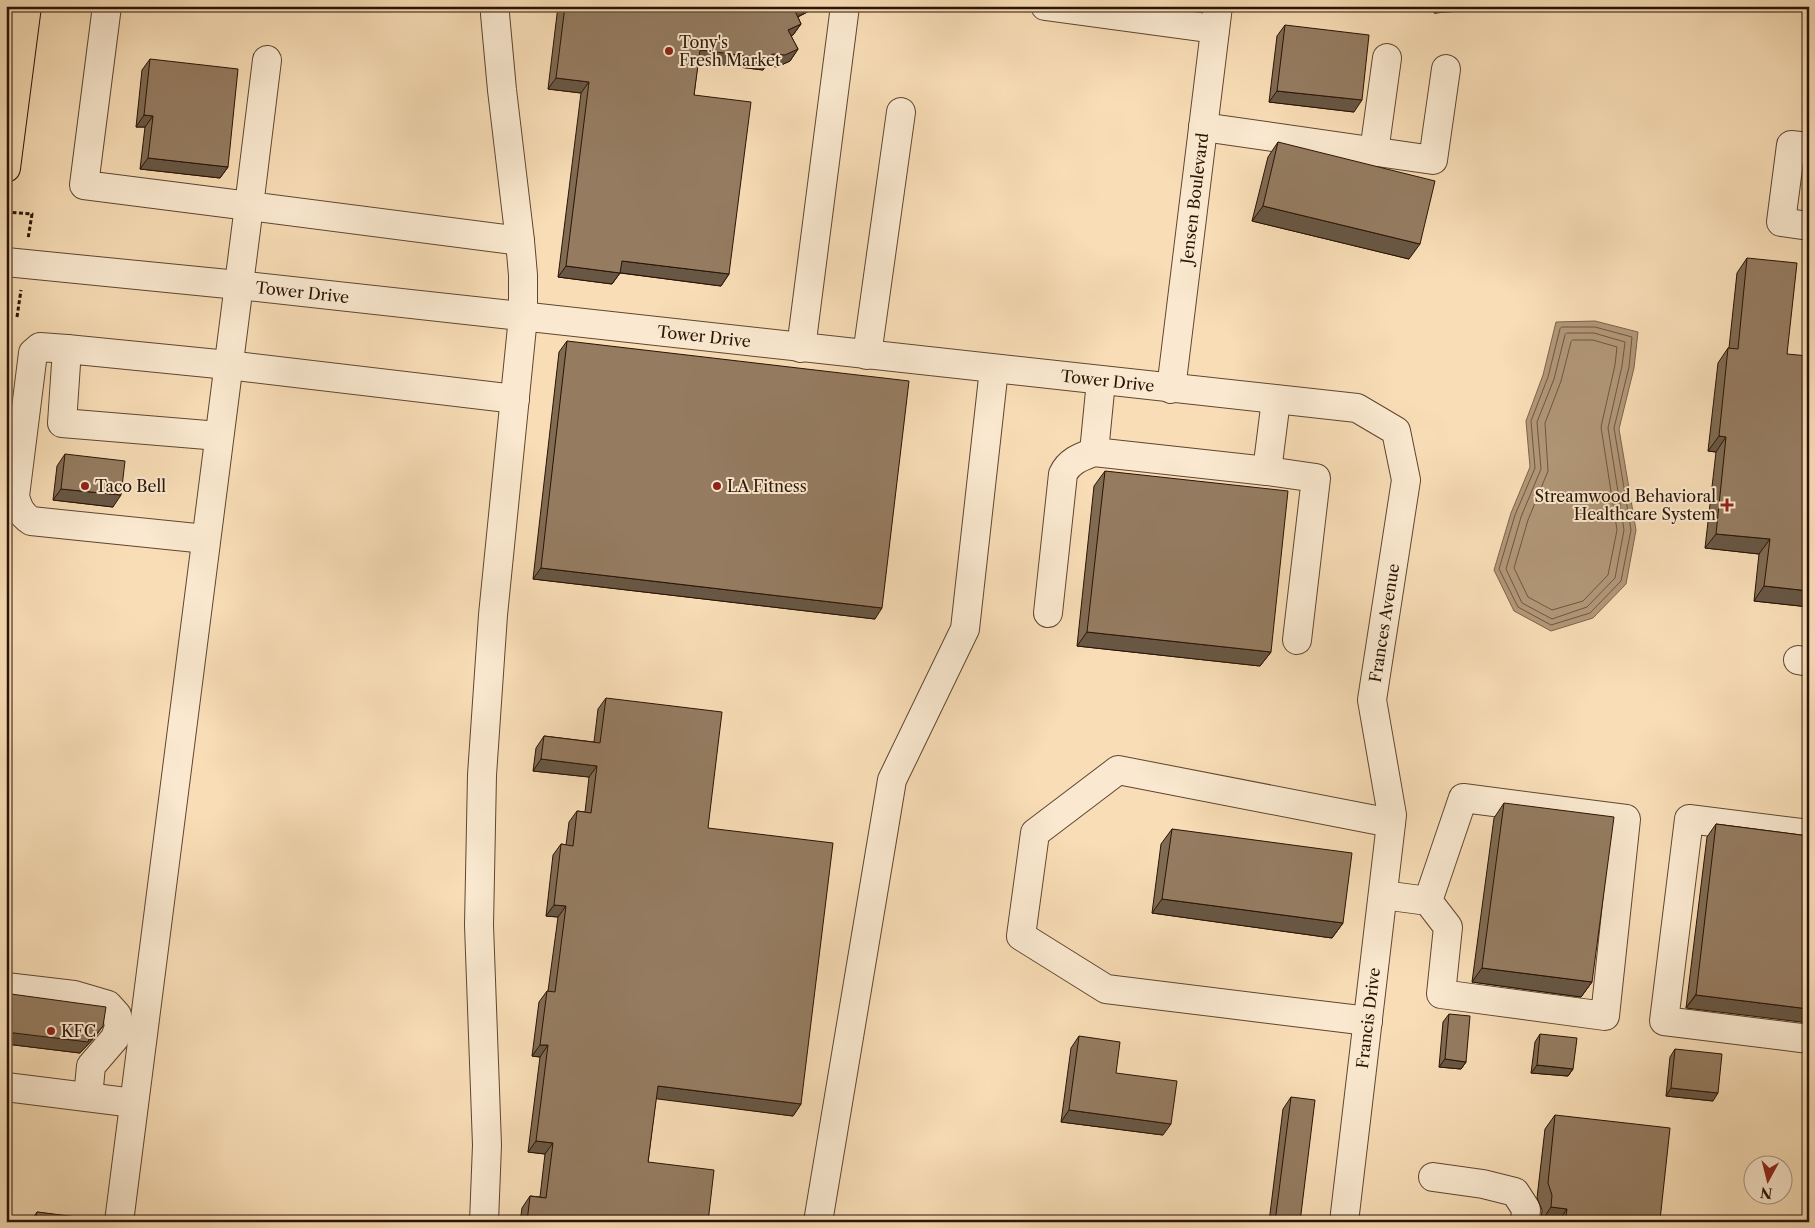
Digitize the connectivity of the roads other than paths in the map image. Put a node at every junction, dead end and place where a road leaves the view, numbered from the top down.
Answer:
1 (27, 6) edge
2 (108, 6) edge
3 (495, 6) edge
4 (845, 6) edge
5 (1045, 6) edge
6 (1216, 18) edge
7 (1387, 58) dead end
8 (267, 60) dead end
9 (1446, 69) dead end
10 (901, 112) dead end
11 (1203, 128) junction
12 (1809, 147) edge
13 (1374, 152) junction
14 (6, 168) edge
15 (248, 206) junction
16 (1809, 226) edge
17 (520, 241) junction
18 (6, 262) edge
19 (238, 286) junction
20 (523, 317) junction
21 (801, 348) junction
22 (67, 349) junction
23 (867, 355) junction
24 (228, 365) junction
25 (994, 369) junction
26 (1102, 381) junction
27 (1171, 389) junction
28 (515, 399) junction
29 (1276, 400) junction
30 (1396, 431) joint
31 (219, 436) junction
32 (1094, 452) junction
33 (1267, 470) junction
34 (206, 539) junction
35 (1048, 613) dead end
36 (1297, 640) dead end
37 (1391, 819) junction
38 (1809, 834) edge
39 (1382, 895) junction
40 (1428, 901) junction
41 (6, 987) edge
42 (1368, 1021) junction
43 (1809, 1039) edge
44 (6, 1087) edge
45 (88, 1097) junction
46 (134, 1103) junction
47 (1433, 1176) dead end
48 (119, 1222) edge
49 (484, 1222) edge
50 (818, 1222) edge
51 (1344, 1222) edge
52 (1525, 1222) edge

1 - 14 main road
2 - 15 street
3 - 17 street
4 - 21 street
5 - 6 street
6 - 11 street, Jensen Boulevard
7 - 13 street
8 - 15 street
9 - 13 street
10 - 23 street
11 - 13 street
11 - 27 street, Jensen Boulevard
12 - 16 street
15 - 17 street
15 - 19 street
17 - 20 street
18 - 19 street, Tower Drive
19 - 20 street, Tower Drive
19 - 24 street
20 - 21 street, Tower Drive
20 - 28 street
21 - 23 street, Tower Drive
22 - 24 street
22 - 31 street
22 - 34 street
23 - 25 street, Tower Drive
24 - 28 street
24 - 31 street
25 - 26 street, Tower Drive
25 - 50 street
26 - 27 street, Tower Drive
26 - 32 street
27 - 29 street, Tower Drive
28 - 49 street
29 - 30 street, Tower Drive
29 - 33 street
30 - 37 street, Frances Avenue
31 - 34 street
32 - 33 street
32 - 35 street
33 - 36 street
34 - 46 street
37 - 39 street, Francis Drive
37 - 42 street
38 - 43 street
39 - 40 street
39 - 42 street, Francis Drive
40 - 40 street
41 - 45 street
42 - 51 street, Francis Drive
44 - 45 street
45 - 46 street
46 - 48 street
47 - 52 street

